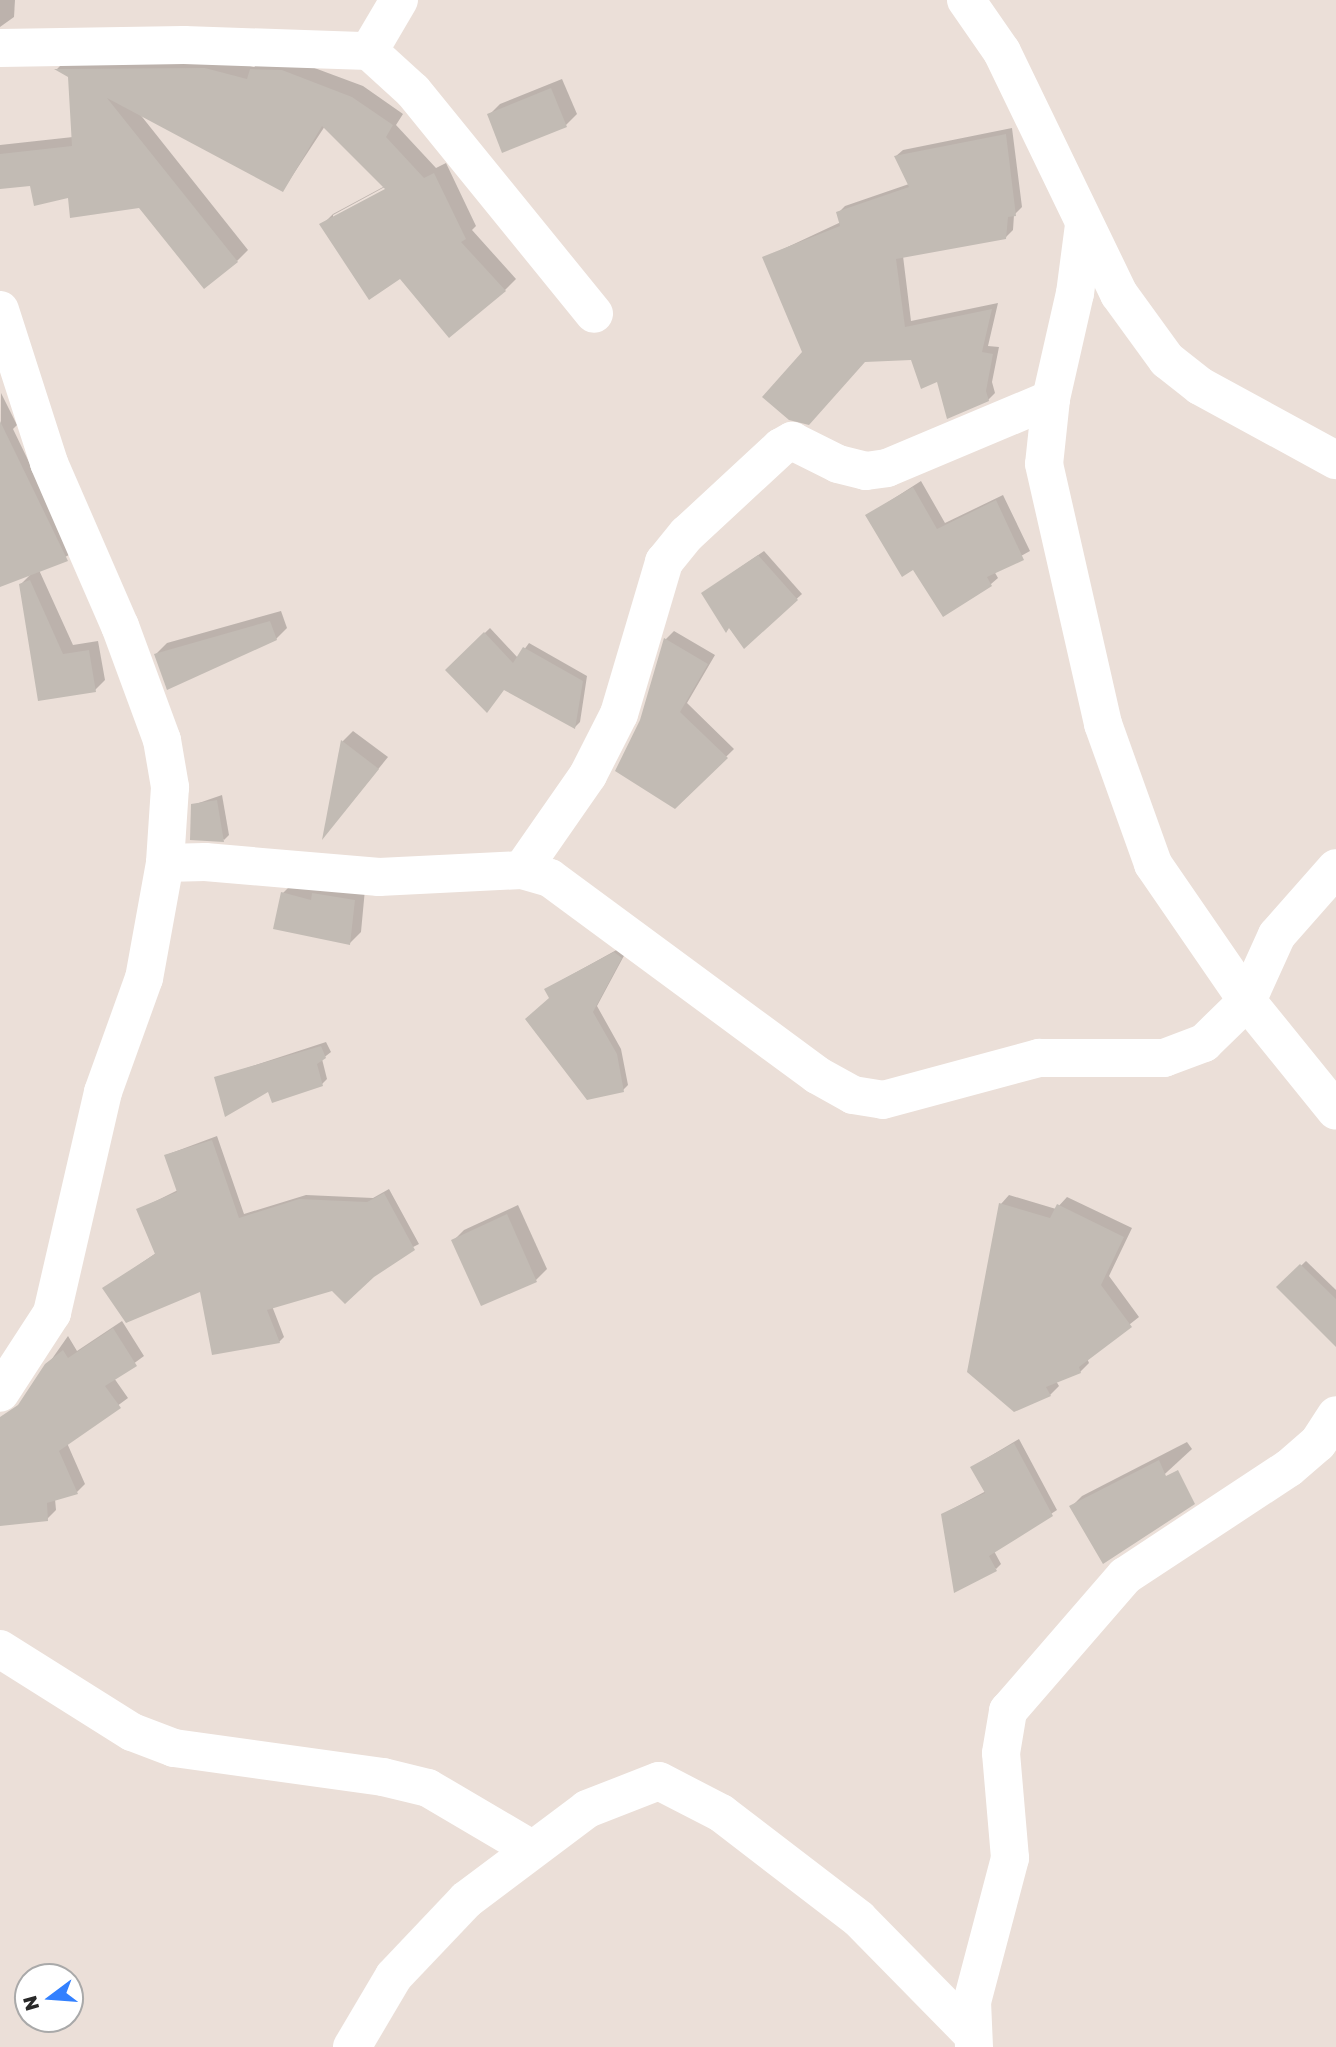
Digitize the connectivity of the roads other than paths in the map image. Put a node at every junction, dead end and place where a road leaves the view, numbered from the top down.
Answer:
1 (399, 0) edge
2 (966, 0) edge
3 (0, 48) edge
4 (369, 51) junction
5 (1084, 225) junction
6 (0, 310) edge
7 (594, 314) dead end
8 (1051, 399) junction
9 (1336, 460) edge
10 (165, 863) junction
11 (1336, 868) edge
12 (522, 870) junction
13 (1247, 1001) junction
14 (1336, 1111) edge
15 (0, 1393) edge
16 (1336, 1415) edge
17 (0, 1650) edge
18 (530, 1848) junction
19 (972, 2040) edge
20 (352, 2047) edge

1 - 4 street
2 - 5 street
3 - 4 street
4 - 7 street
5 - 8 street
5 - 9 street
6 - 10 street
8 - 12 street
8 - 13 street
10 - 12 street
10 - 15 street
11 - 13 street
12 - 13 street
13 - 14 street
16 - 19 street
17 - 18 street
18 - 19 street
18 - 20 street

